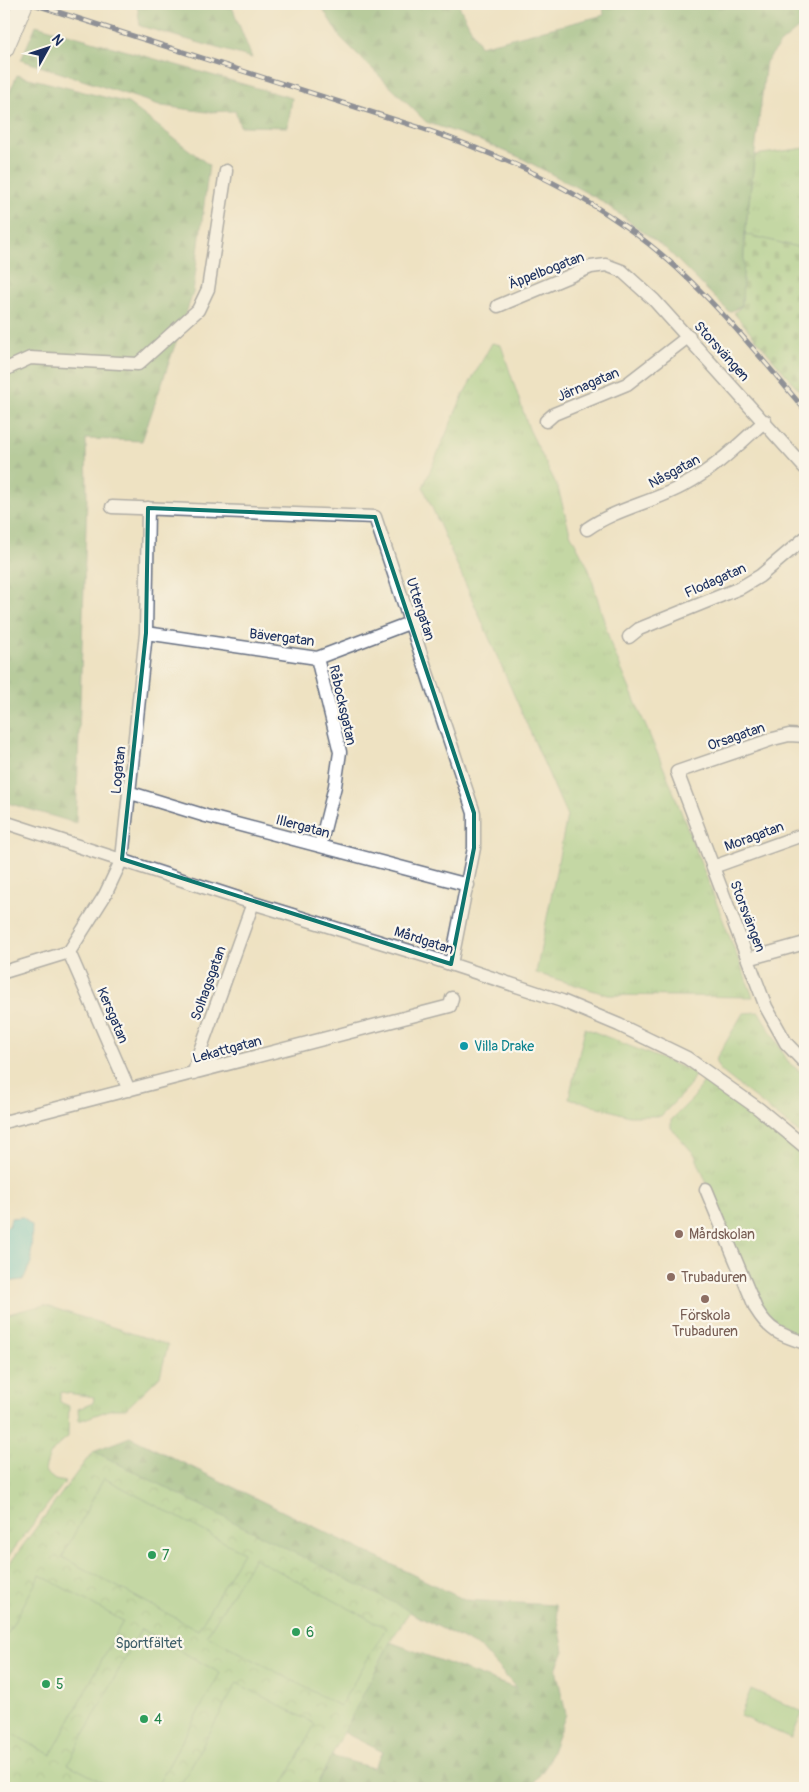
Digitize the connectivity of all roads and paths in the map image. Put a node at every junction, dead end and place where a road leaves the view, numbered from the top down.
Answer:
1 (10, 4) edge
2 (23, 4) edge
3 (4, 17) edge
4 (4, 48) edge
5 (226, 171) dead end
6 (606, 265) joint
7 (498, 306) dead end
8 (689, 336) junction
9 (4, 370) edge
10 (546, 421) dead end
11 (765, 421) junction
12 (805, 468) edge
13 (112, 507) dead end
14 (148, 508) junction
15 (588, 529) dead end
16 (805, 538) edge
17 (409, 623) junction
18 (146, 633) junction
19 (629, 637) dead end
20 (317, 658) junction
21 (805, 736) edge
22 (677, 772) joint
23 (131, 793) junction
24 (4, 822) edge
25 (805, 834) edge
26 (320, 846) junction
27 (122, 860) junction
28 (713, 867) junction
29 (468, 885) junction
30 (253, 903) junction
31 (805, 943) edge
32 (69, 952) junction
33 (748, 959) junction
34 (451, 964) junction
35 (4, 972) edge
36 (452, 998) dead end
37 (805, 1063) edge
38 (194, 1073) junction
39 (129, 1090) junction
40 (4, 1122) edge
41 (805, 1147) edge
42 (706, 1189) dead end
43 (805, 1343) edge

1 - 3 highway
2 - 4 highway
5 - 9 street
6 - 7 street, Äppelbogatan
6 - 8 street, Storsvängen
8 - 10 street, Järnagatan
8 - 11 street, Storsvängen
11 - 12 street, Storsvängen
11 - 15 street, Nåsgatan
13 - 14 street, Uttergatan
14 - 17 street, Uttergatan
14 - 18 street, Logatan
16 - 19 street, Flodagatan
17 - 20 street, Bävergatan
17 - 29 street, Uttergatan
18 - 20 street, Bävergatan
18 - 23 street, Logatan
20 - 26 street, Råbocksgatan
21 - 22 street, Orsagatan
22 - 28 street, Storsvängen
23 - 26 street, Illergatan
23 - 27 street, Logatan
24 - 27 street, Mårdgatan
25 - 28 street, Moragatan
26 - 29 street, Illergatan
27 - 30 street, Mårdgatan
27 - 32 street, Logatan
28 - 33 street, Storsvängen
29 - 34 street, Uttergatan
30 - 34 street, Mårdgatan
30 - 38 street, Solhagsgatan
31 - 33 street
32 - 35 street
32 - 39 street, Kersgatan
33 - 37 street, Storsvängen
34 - 41 street, Mårdgatan
36 - 38 street, Lekattgatan
38 - 39 street, Lekattgatan
39 - 40 street, Lekattgatan
42 - 43 street

